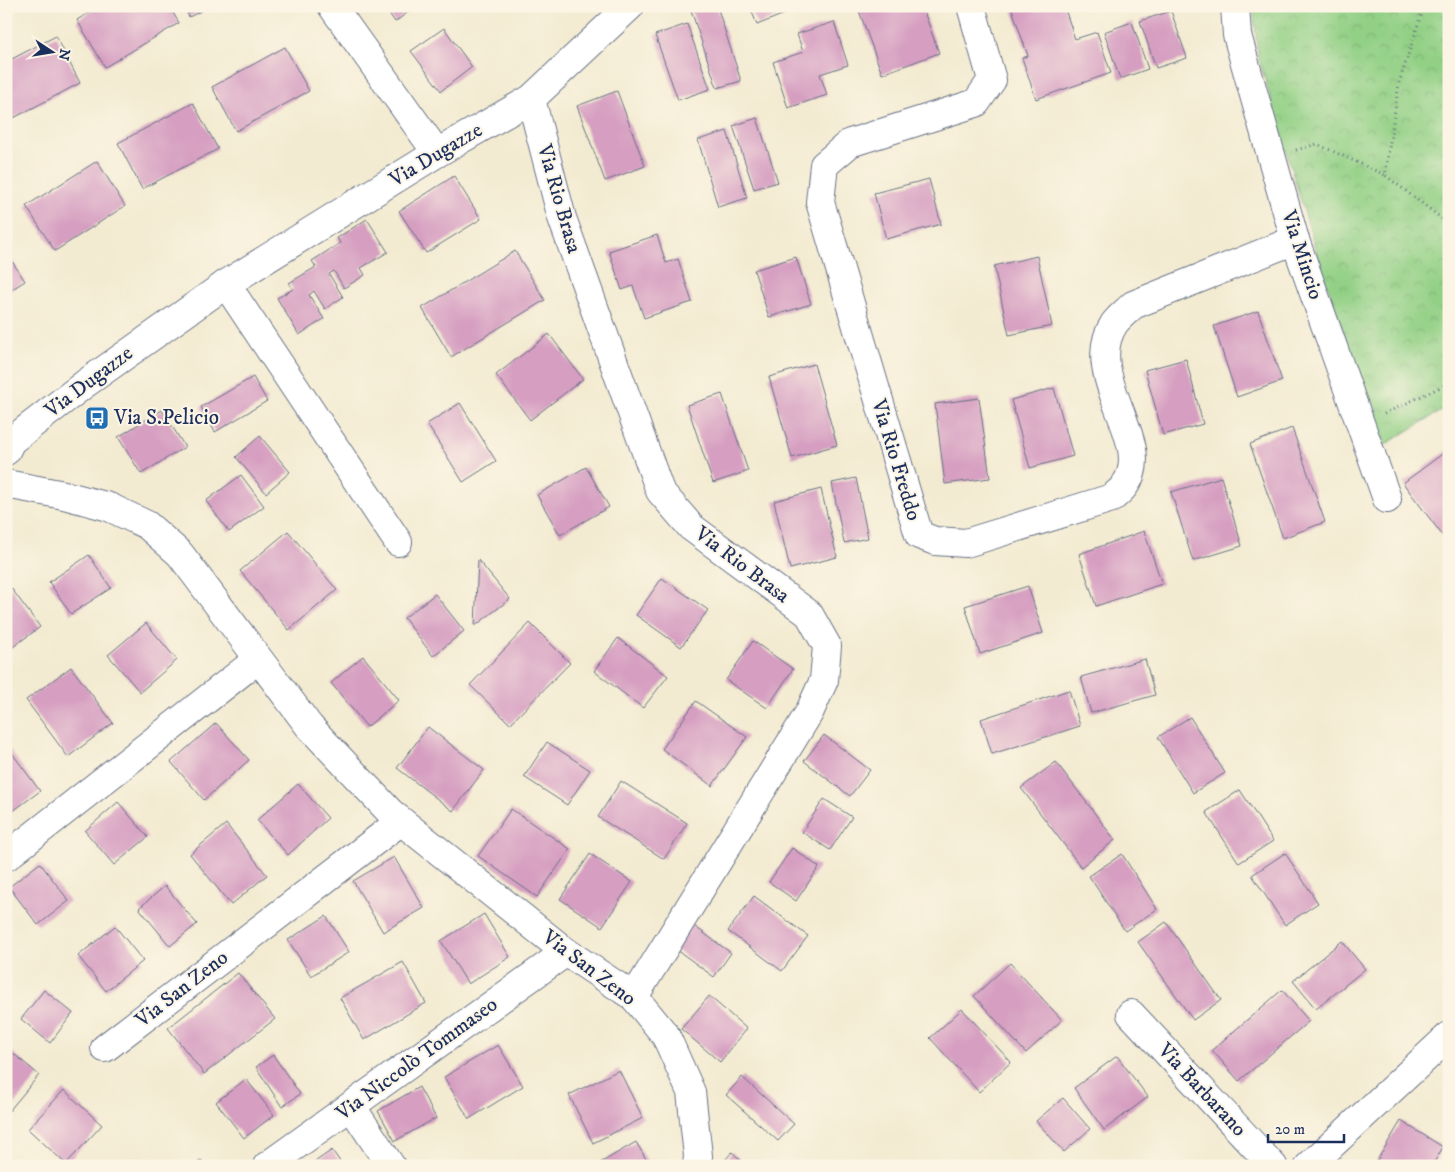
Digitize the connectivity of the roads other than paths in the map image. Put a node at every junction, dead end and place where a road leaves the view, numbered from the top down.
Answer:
1 (332, 6) edge
2 (630, 6) edge
3 (971, 6) edge
4 (1235, 6) edge
5 (531, 99) junction
6 (437, 153) junction
7 (1295, 240) junction
8 (226, 284) junction
9 (6, 451) edge
10 (6, 484) edge
11 (1387, 499) dead end
12 (398, 542) dead end
13 (257, 660) junction
14 (401, 821) junction
15 (6, 857) edge
16 (566, 952) junction
17 (634, 997) junction
18 (1131, 1014) dead end
19 (1449, 1036) edge
20 (106, 1048) dead end
21 (351, 1106) junction
22 (267, 1166) edge
23 (391, 1166) edge
24 (697, 1166) edge
25 (1273, 1166) edge
26 (1309, 1166) edge

1 - 6 street
2 - 5 street, Via Dugazze
3 - 7 street, Via Rio Freddo
4 - 7 street, Via Mincio
5 - 6 street, Via Dugazze
5 - 17 street, Via Rio Brasa
6 - 8 street, Via Dugazze
7 - 11 street, Via Mincio
8 - 9 street, Via Dugazze
8 - 12 street
10 - 13 street, Via San Zeno
13 - 14 street, Via San Zeno
13 - 15 street
14 - 16 street, Via San Zeno
14 - 20 street, Via San Zeno
16 - 17 street, Via San Zeno
16 - 21 street, Via Niccolò Tommaseo
17 - 24 street, Via San Zeno
18 - 25 street, Via Barbarano
19 - 26 street
21 - 22 street, Via Niccolò Tommaseo
21 - 23 street

